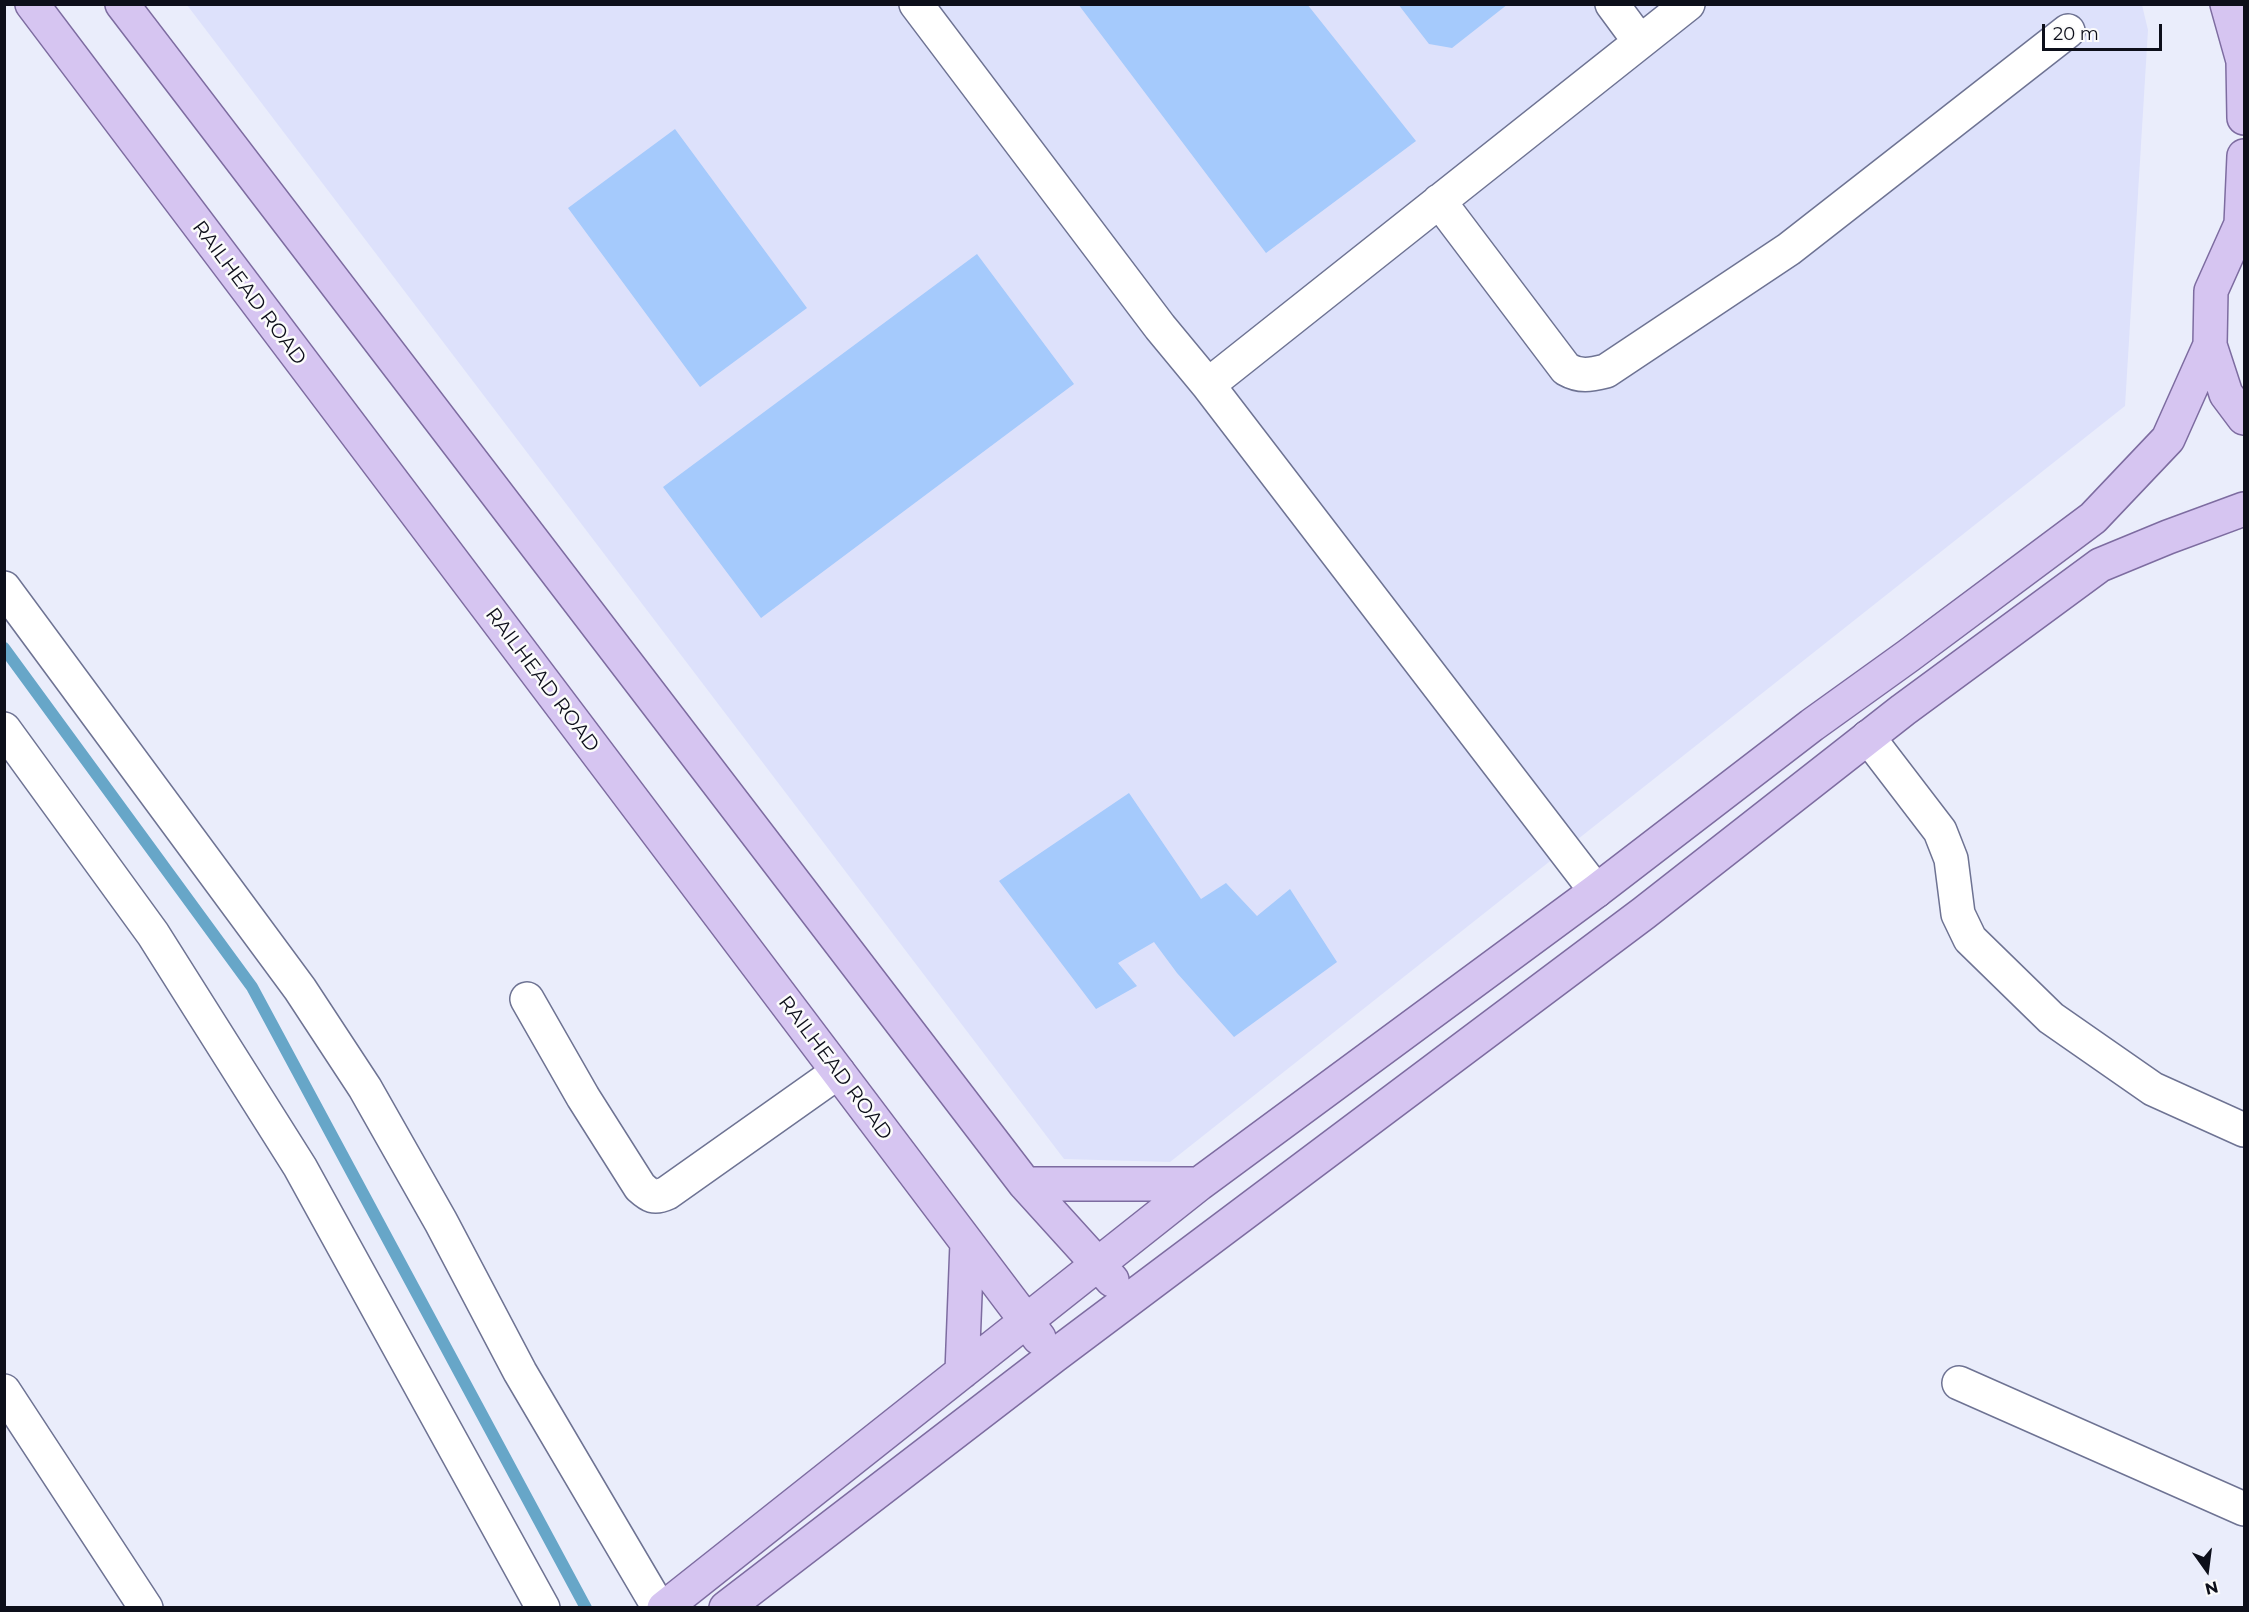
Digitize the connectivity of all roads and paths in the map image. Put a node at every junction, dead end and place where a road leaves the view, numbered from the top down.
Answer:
1 (32, 4) edge
2 (122, 4) edge
3 (916, 4) edge
4 (1612, 4) edge
5 (1688, 4) edge
6 (2227, 4) edge
7 (2068, 31) dead end
8 (1640, 42) junction
9 (2244, 118) edge
10 (2244, 156) edge
11 (1440, 201) junction
12 (2243, 223) edge
13 (2210, 345) junction
14 (1208, 385) junction
15 (2244, 418) edge
16 (2244, 509) edge
17 (4, 588) edge
18 (4, 729) edge
19 (1868, 737) junction
20 (1596, 891) junction
21 (527, 999) dead end
22 (838, 1072) junction
23 (2244, 1130) edge
24 (1025, 1184) junction
25 (1199, 1184) junction
26 (967, 1243) junction
27 (1098, 1265) junction
28 (1128, 1299) junction
29 (1026, 1322) junction
30 (1054, 1356) junction
31 (962, 1372) junction
32 (1959, 1383) dead end
33 (4, 1391) edge
34 (2244, 1509) edge
35 (146, 1608) edge
36 (543, 1608) edge
37 (659, 1608) edge
38 (664, 1608) edge
39 (726, 1608) edge

1 - 22 main road, RAILHEAD ROAD
2 - 24 main road
3 - 14 street
4 - 8 street
5 - 8 street
6 - 9 main road
7 - 11 street
8 - 11 street
10 - 12 main road
11 - 14 street
12 - 13 main road
13 - 15 main road
13 - 20 main road
14 - 20 street
16 - 19 main road
17 - 37 street
18 - 36 street
19 - 23 street
19 - 28 main road
20 - 25 main road
21 - 22 street
22 - 26 main road, RAILHEAD ROAD
24 - 25 main road
24 - 27 main road
25 - 27 main road
26 - 29 main road, RAILHEAD ROAD
26 - 31 main road
27 - 28 main road
27 - 29 main road
28 - 30 main road
29 - 30 main road, RAILHEAD ROAD
29 - 31 main road
30 - 39 main road
31 - 38 main road
32 - 34 street
33 - 35 street

